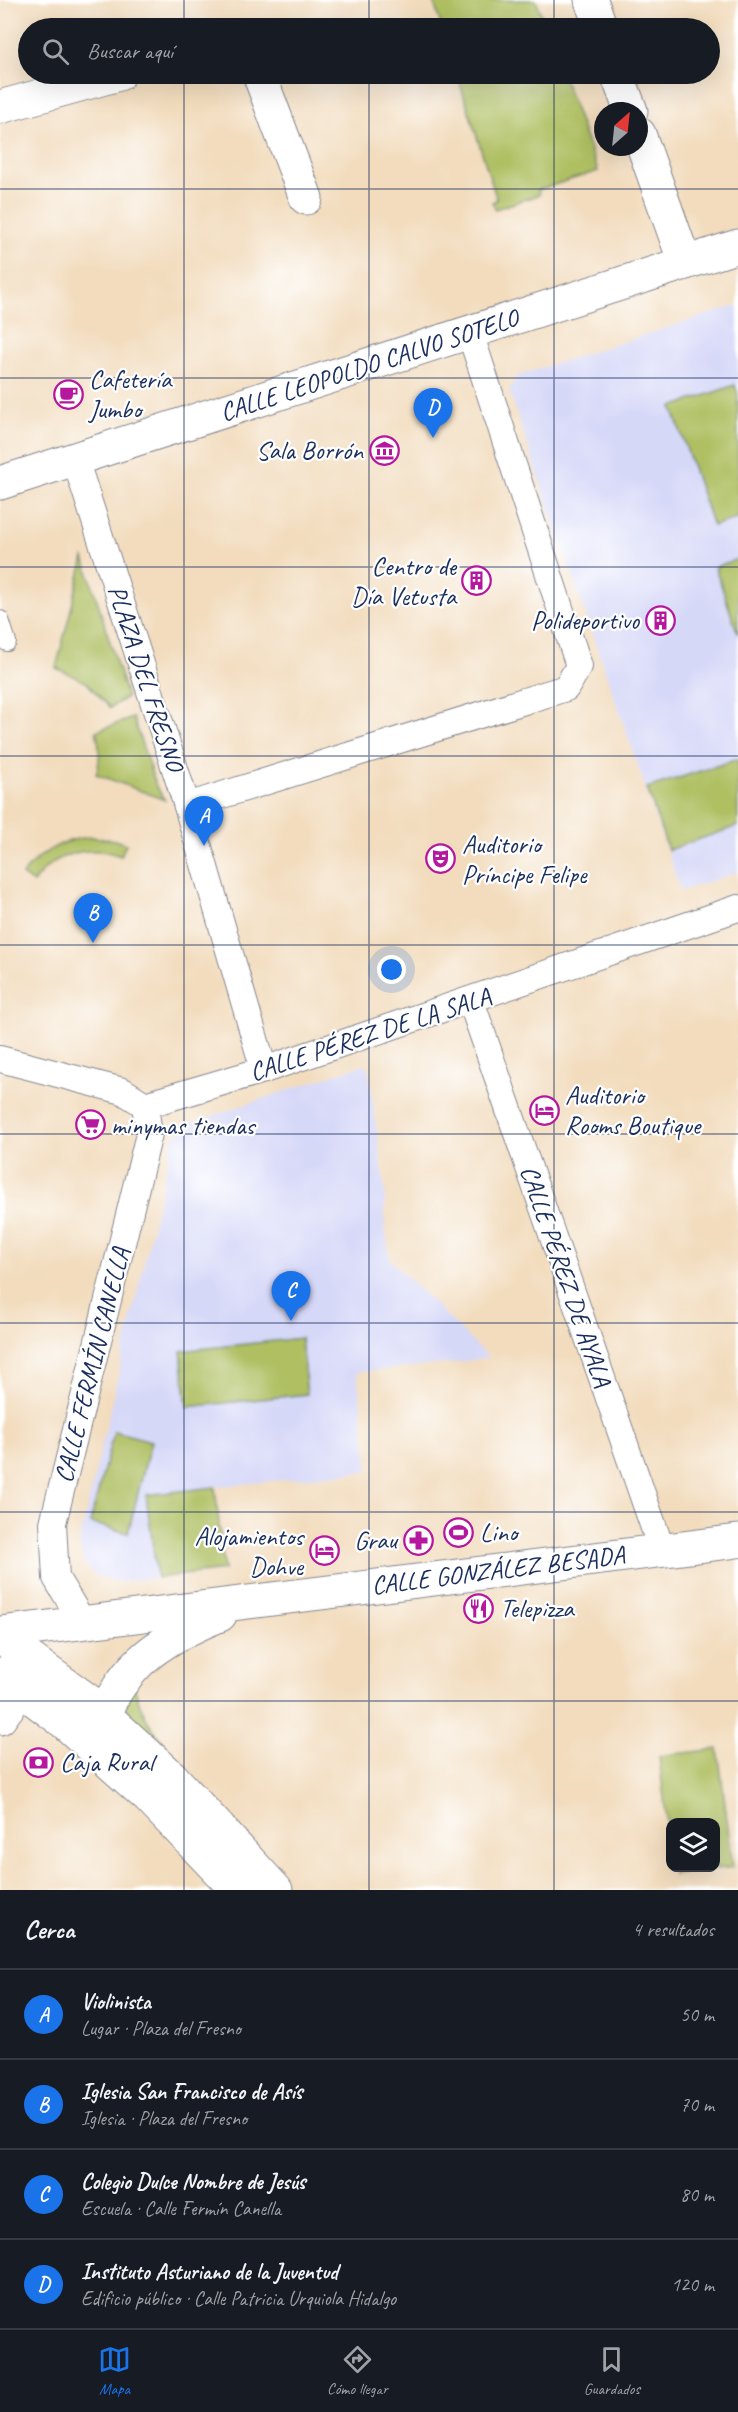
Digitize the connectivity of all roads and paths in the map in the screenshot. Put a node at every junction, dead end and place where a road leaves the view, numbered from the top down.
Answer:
1 (591, 0) edge
2 (597, 18) edge
3 (83, 84) edge
4 (263, 84) edge
5 (621, 84) edge
6 (628, 102) edge
7 (0, 107) edge
8 (647, 156) edge
9 (306, 198) dead end
10 (738, 247) edge
11 (685, 263) junction
12 (471, 333) junction
13 (75, 459) junction
14 (0, 483) edge
15 (0, 620) edge
16 (7, 642) dead end
17 (187, 806) junction
18 (738, 908) edge
19 (471, 1001) junction
20 (0, 1059) edge
21 (264, 1070) junction
22 (145, 1105) junction
23 (738, 1541) edge
24 (662, 1551) junction
25 (258, 1600) junction
26 (68, 1624) junction
27 (0, 1635) edge
28 (40, 1664) junction
29 (11, 1682) edge
30 (102, 1714) junction
31 (0, 1718) edge
32 (91, 1745) junction
33 (237, 1890) edge
34 (276, 1890) edge

1 - 2 main road
3 - 7 main road
4 - 9 main road
5 - 6 main road
8 - 11 main road
10 - 11 main road, CALLE LEOPOLDO CALVO SOTELO
11 - 12 main road, CALLE LEOPOLDO CALVO SOTELO
12 - 13 main road, CALLE LEOPOLDO CALVO SOTELO
12 - 17 street
13 - 14 main road, CALLE LEOPOLDO CALVO SOTELO
13 - 17 street, PLAZA DEL FRESNO
15 - 16 lane
17 - 21 street, PLAZA DEL FRESNO
18 - 19 street, CALLE PÉREZ DE LA SALA
19 - 21 street, CALLE PÉREZ DE LA SALA
19 - 24 street, CALLE PÉREZ DE AYALA
20 - 22 street
21 - 22 street, CALLE PÉREZ DE LA SALA
22 - 26 street, CALLE FERMÍN CANELLA
23 - 24 main road, CALLE GONZÁLEZ BESADA
24 - 25 main road, CALLE GONZÁLEZ BESADA
25 - 26 main road, CALLE GONZÁLEZ BESADA
25 - 30 main road, CALLE GONZÁLEZ BESADA
26 - 27 main road, CALLE GONZÁLEZ BESADA
26 - 28 main road
27 - 28 main road
28 - 29 main road
28 - 30 main road
29 - 31 main road
29 - 32 main road
30 - 32 main road, CALLE GONZÁLEZ BESADA
30 - 34 main road
32 - 33 main road

